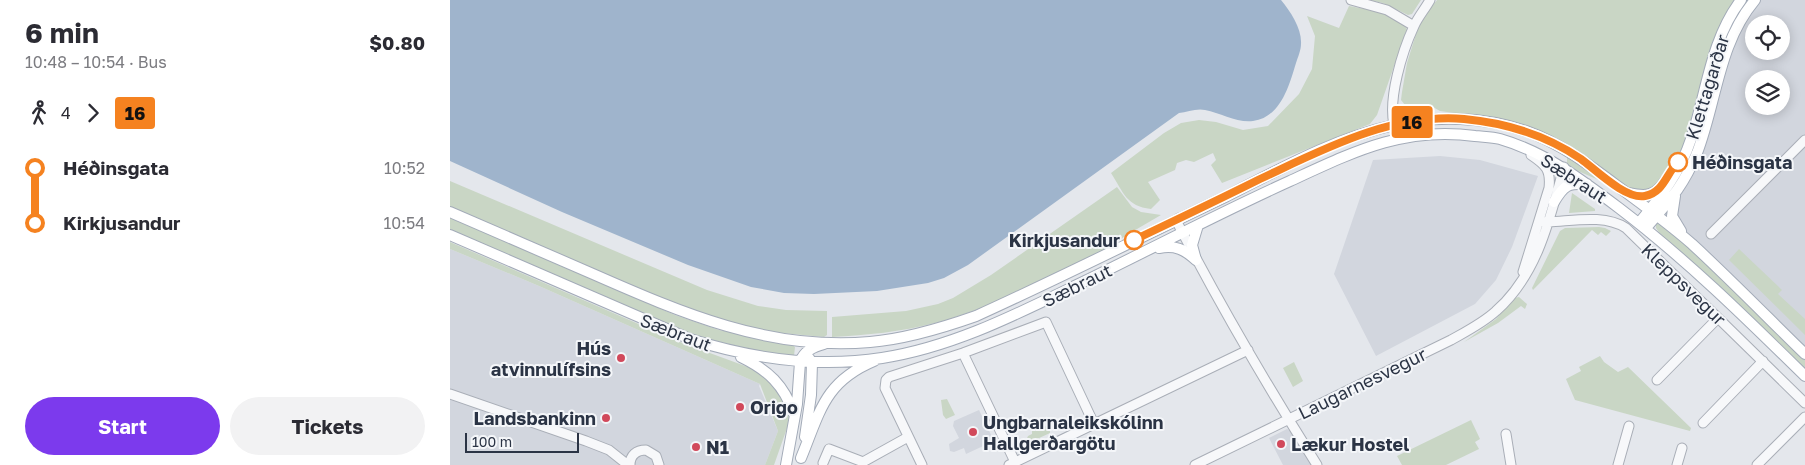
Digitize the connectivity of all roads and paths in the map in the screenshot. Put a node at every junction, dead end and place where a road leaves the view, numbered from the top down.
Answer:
1 (1351, 0) edge
2 (1430, 0) edge
3 (1742, 0) edge
4 (1755, 0) edge
5 (1414, 26) junction
6 (1394, 125) junction
7 (1805, 140) edge
8 (1519, 146) junction
9 (1560, 147) junction
10 (1684, 156) junction
11 (1564, 167) junction
12 (1588, 184) junction
13 (1626, 192) junction
14 (1675, 196) junction
15 (1554, 202) junction
16 (450, 212) edge
17 (1653, 213) junction
18 (1179, 218) junction
19 (1544, 222) junction
20 (1198, 225) junction
21 (1642, 226) junction
22 (1183, 233) junction
23 (1711, 234) dead end
24 (450, 235) edge
25 (1691, 244) junction
26 (1148, 250) junction
27 (1196, 260) junction
28 (1718, 318) junction
29 (792, 340) junction
30 (827, 343) junction
31 (1248, 350) junction
32 (726, 351) junction
33 (963, 352) junction
34 (806, 353) junction
35 (1805, 354) edge
36 (883, 358) junction
37 (1763, 361) junction
38 (800, 362) junction
39 (812, 362) junction
40 (1805, 376) edge
41 (1657, 380) dead end
42 (450, 394) edge
43 (1805, 403) edge
44 (795, 416) junction
45 (1805, 417) edge
46 (1288, 419) junction
47 (1703, 423) dead end
48 (1094, 424) junction
49 (1629, 426) dead end
50 (1506, 434) dead end
51 (908, 437) junction
52 (1682, 448) dead end
53 (609, 450) junction
54 (636, 453) junction
55 (799, 461) edge
56 (658, 462) edge
57 (823, 463) dead end
58 (1012, 464) edge
59 (629, 465) edge
60 (668, 465) edge
61 (786, 465) edge
62 (922, 465) edge
63 (1195, 465) edge
64 (1317, 465) edge
65 (1511, 465) edge
66 (1618, 465) edge
67 (1677, 465) edge
68 (1757, 465) edge

1 - 5 street
2 - 5 street
3 - 10 main road, Klettagarðar
4 - 14 main road, Klettagarðar
5 - 6 street
6 - 9 main road, Sæbraut
6 - 18 main road, Sæbraut
7 - 23 street
8 - 11 main road, Sæbraut
8 - 19 street, Laugarnesvegur
8 - 20 main road, Sæbraut
9 - 11 main road
9 - 13 main road, Sæbraut
10 - 13 main road
10 - 17 main road, Klettagarðar
11 - 12 main road, Sæbraut
11 - 15 street, Laugarnesvegur
12 - 15 main road
12 - 21 main road, Sæbraut
13 - 17 main road, Sæbraut
14 - 17 main road, Klettagarðar
14 - 25 main road
15 - 19 street, Laugarnesvegur
16 - 29 main road, Sæbraut
17 - 21 main road, Klettagarðar
17 - 25 main road, Sæbraut
18 - 22 street
18 - 30 main road, Sæbraut
19 - 28 street, Kleppsvegur
19 - 46 street, Laugarnesvegur
20 - 22 main road, Sæbraut
20 - 27 main road
21 - 40 main road, Sæbraut
22 - 26 main road, Sæbraut
22 - 27 street
24 - 32 main road, Sæbraut
25 - 35 main road, Sæbraut
26 - 27 main road
26 - 36 main road, Sæbraut
27 - 31 street
28 - 37 street, Kleppsvegur
28 - 41 street
29 - 30 main road, Sæbraut
29 - 34 main road
30 - 34 main road
31 - 46 street
31 - 48 street
32 - 38 main road, Sæbraut
32 - 44 main road
33 - 48 street
33 - 51 street
33 - 58 street
34 - 38 main road
34 - 39 main road
36 - 39 main road, Sæbraut
36 - 55 main road
37 - 43 street, Kleppsvegur
37 - 47 street
38 - 39 main road, Sæbraut
38 - 44 main road
39 - 55 main road
42 - 53 street
44 - 61 main road
45 - 68 street
46 - 63 street, Laugarnesvegur
46 - 64 street
48 - 58 street
49 - 66 street
50 - 65 street
51 - 57 street
51 - 62 street
52 - 67 street
53 - 54 street
53 - 59 street
54 - 56 street
54 - 59 street
56 - 60 street

